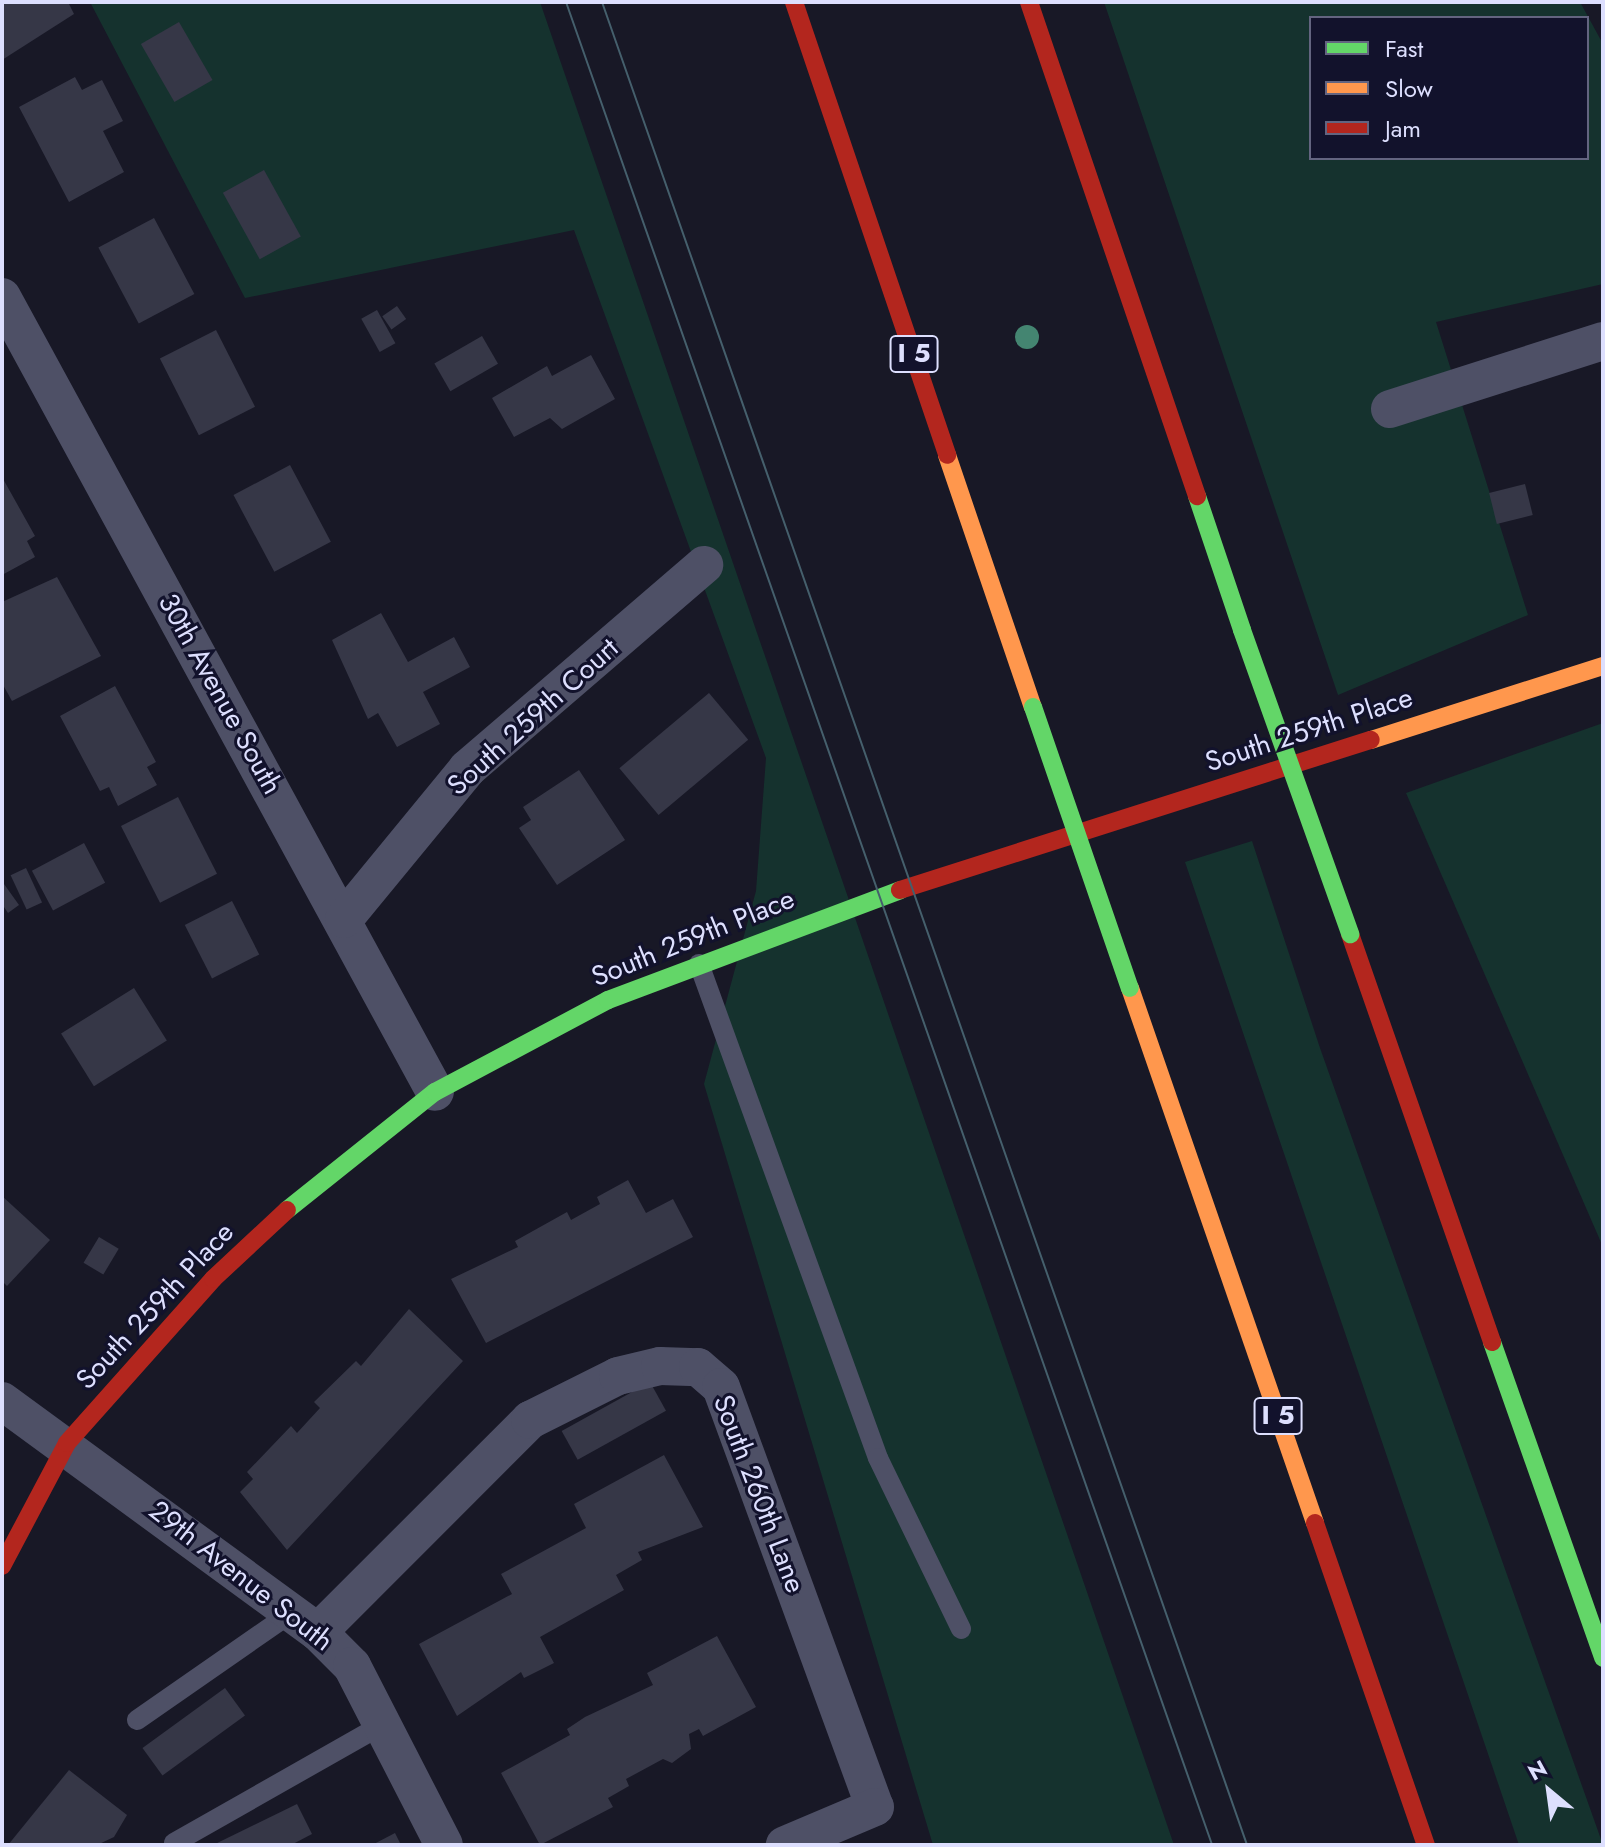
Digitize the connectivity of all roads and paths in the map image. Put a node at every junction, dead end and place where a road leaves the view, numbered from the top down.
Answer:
1 (794, 2) edge
2 (1029, 2) edge
3 (2, 297) edge
4 (1603, 341) edge
5 (1390, 409) dead end
6 (704, 565) dead end
7 (1603, 666) edge
8 (344, 919) junction
9 (699, 964) junction
10 (435, 1092) junction
11 (2, 1401) edge
12 (67, 1443) junction
13 (2, 1566) edge
14 (306, 1621) junction
15 (961, 1629) dead end
16 (1603, 1658) edge
17 (137, 1720) dead end
18 (382, 1725) junction
19 (174, 1843) edge
20 (444, 1845) edge
21 (785, 1845) edge
22 (1426, 1845) edge

1 - 22 main road, I 5, bridge
2 - 16 main road, bridge
3 - 8 street, 30th Avenue South
4 - 5 street
6 - 8 street, South 259th Court
7 - 9 main road, South 259th Place
8 - 10 street, 30th Avenue South
9 - 10 main road, South 259th Place
9 - 15 lane
10 - 12 main road, South 259th Place
11 - 12 street, 29th Avenue South
12 - 13 main road, South 259th Place
12 - 14 street, 29th Avenue South
14 - 17 lane
14 - 18 street, 29th Avenue South
14 - 21 street, South 260th Lane
18 - 19 lane
18 - 20 street, 29th Avenue South

